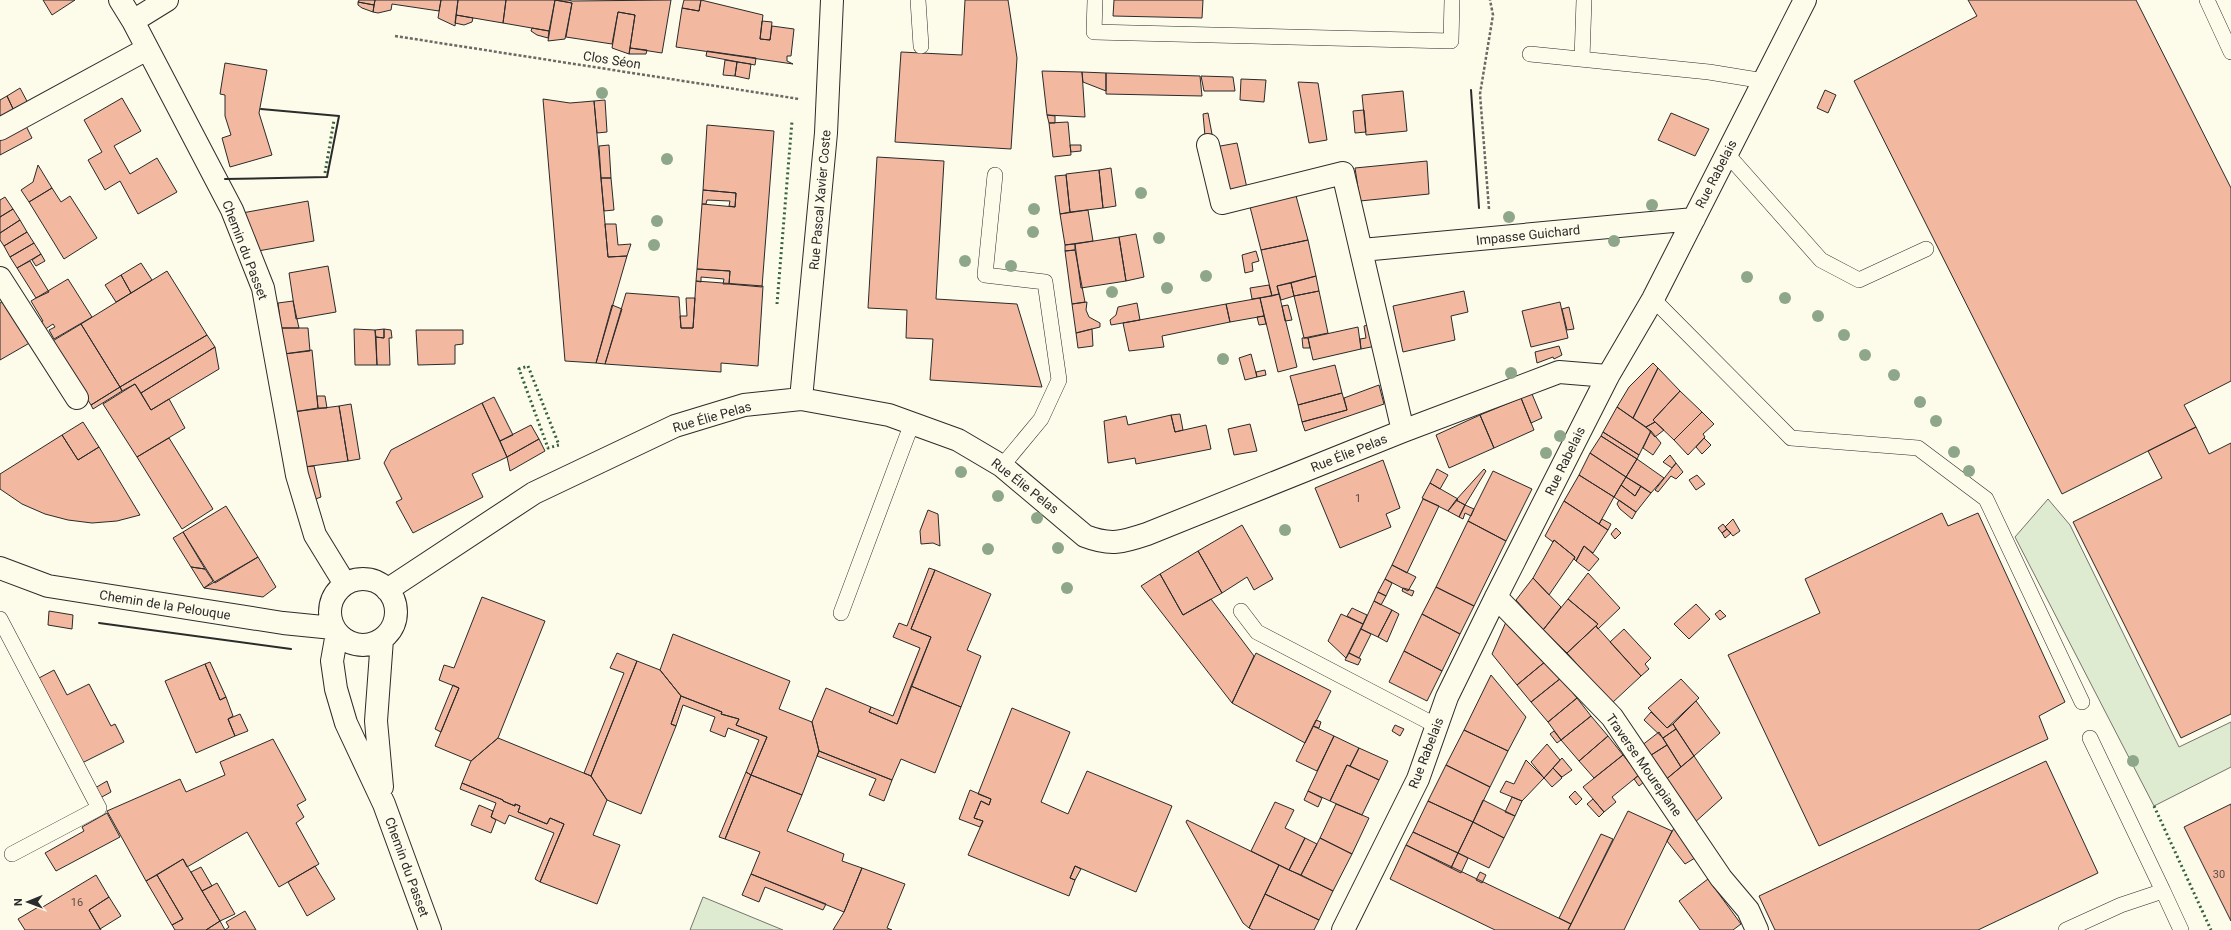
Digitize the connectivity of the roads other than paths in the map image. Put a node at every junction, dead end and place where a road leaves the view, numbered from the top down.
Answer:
1 (120, 0) edge
2 (167, 0) edge
3 (832, 0) edge
4 (918, 0) edge
5 (1094, 0) edge
6 (1452, 0) edge
7 (1584, 0) edge
8 (1805, 0) edge
9 (2207, 0) edge
10 (133, 20) junction
11 (921, 46) dead end
12 (148, 49) junction
13 (2231, 52) edge
14 (1530, 54) dead end
15 (1582, 59) junction
16 (1764, 81) junction
17 (0, 129) edge
18 (1208, 145) dead end
19 (1727, 154) junction
20 (995, 174) dead end
21 (1694, 218) junction
22 (1926, 249) dead end
23 (1362, 250) junction
24 (0, 278) edge
25 (1653, 299) junction
26 (1608, 376) junction
27 (77, 398) dead end
28 (801, 399) junction
29 (912, 423) junction
30 (1403, 431) junction
31 (1002, 466) junction
32 (0, 568) edge
33 (345, 584) junction
34 (388, 590) junction
35 (1496, 597) junction
36 (1241, 610) dead end
37 (841, 613) dead end
38 (0, 619) edge
39 (335, 631) junction
40 (382, 639) junction
41 (2082, 702) dead end
42 (1437, 726) junction
43 (2090, 738) dead end
44 (384, 804) junction
45 (12, 854) dead end
46 (2163, 890) junction
47 (430, 930) edge
48 (1343, 930) edge
49 (1757, 930) edge
50 (2066, 930) edge
51 (2181, 930) edge

1 - 10 street, Chemin du Passet
2 - 10 street
3 - 28 street, Rue Pascal Xavier Coste
4 - 11 lane
5 - 6 lane
7 - 15 lane
8 - 16 street, Rue Rabelais
9 - 13 lane
10 - 12 street, Chemin du Passet
12 - 17 street
12 - 33 street, Chemin du Passet
14 - 15 lane
15 - 16 lane
16 - 19 street, Rue Rabelais
18 - 23 street
19 - 21 street, Rue Rabelais
19 - 22 lane
20 - 31 lane
21 - 23 street, Impasse Guichard
21 - 25 street, Rue Rabelais
23 - 30 street
24 - 27 street
25 - 26 street, Rue Rabelais
25 - 41 lane
26 - 30 street, Rue Élie Pelas
26 - 35 street, Rue Rabelais
28 - 29 street, Rue Élie Pelas
28 - 34 street, Rue Élie Pelas
29 - 31 street, Rue Élie Pelas
29 - 37 lane
30 - 31 street, Rue Élie Pelas
32 - 39 street, Chemin de la Pelouque
33 - 34 street
33 - 39 street
34 - 40 street
35 - 42 street, Rue Rabelais
35 - 49 street, Traverse Mourepiane
36 - 42 lane
38 - 45 lane
39 - 40 street
39 - 44 street, Chemin du Passet
40 - 44 street, Chemin du Passet
42 - 48 street, Rue Rabelais
43 - 46 lane
44 - 47 street, Chemin du Passet
46 - 50 lane
46 - 51 lane

